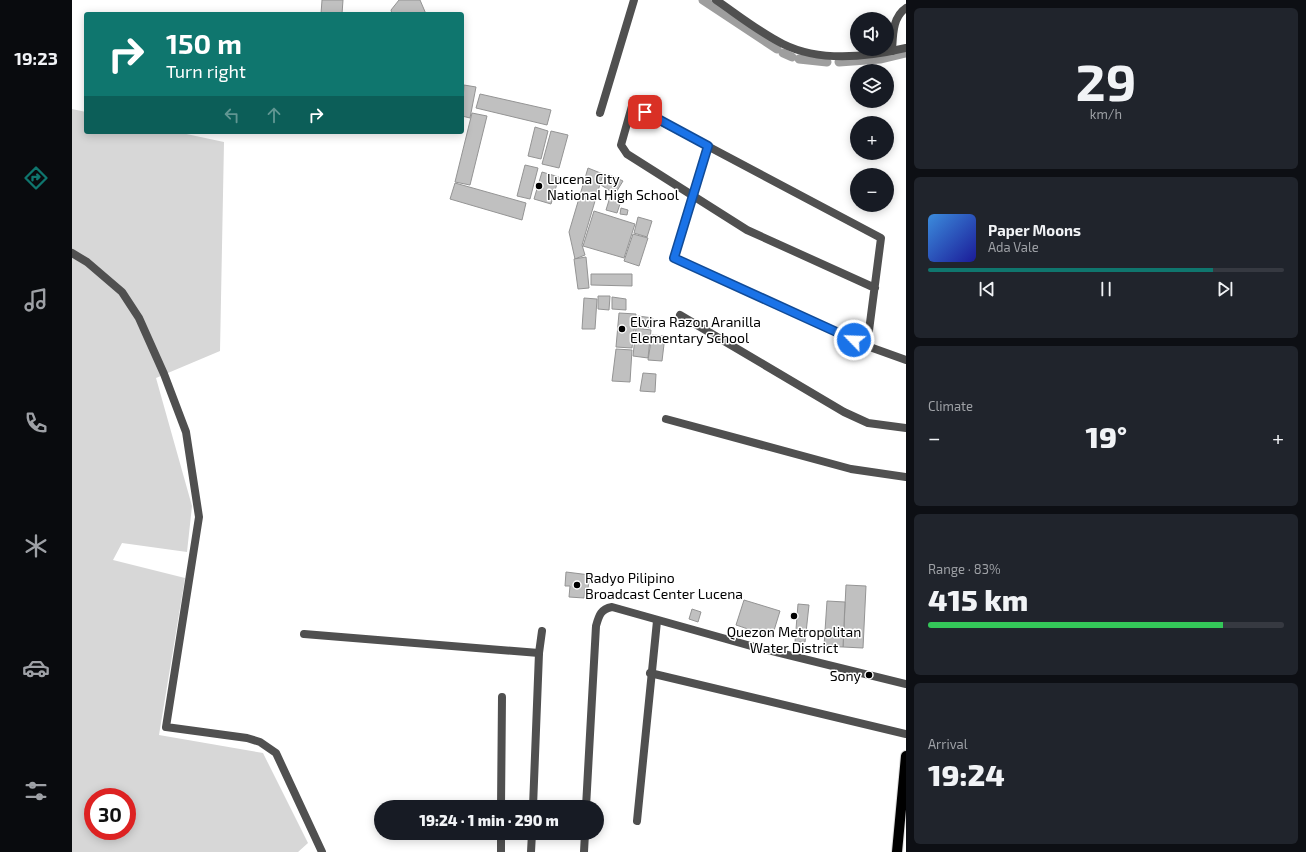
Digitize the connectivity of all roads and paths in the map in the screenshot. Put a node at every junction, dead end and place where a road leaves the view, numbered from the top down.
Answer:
1 (634, 0) edge
2 (716, 0) edge
3 (906, 8) edge
4 (894, 34) edge
5 (906, 48) edge
6 (894, 51) edge
7 (850, 54) edge
8 (600, 112) dead end
9 (708, 146) junction
10 (693, 195) junction
11 (72, 253) edge
12 (875, 288) junction
13 (680, 315) dead end
14 (868, 346) junction
15 (906, 360) edge
16 (666, 419) dead end
17 (906, 428) edge
18 (906, 477) edge
19 (657, 620) junction
20 (542, 631) dead end
21 (304, 634) dead end
22 (539, 653) junction
23 (650, 673) junction
24 (906, 684) edge
25 (502, 697) dead end
26 (906, 734) edge
27 (906, 756) edge
28 (501, 800) edge
29 (533, 800) edge
30 (586, 800) edge
31 (637, 821) dead end
32 (501, 840) edge
33 (532, 840) edge
34 (585, 840) edge
35 (322, 852) edge
36 (501, 852) edge
37 (531, 852) edge
38 (584, 852) edge
39 (897, 852) edge

1 - 8 street
2 - 7 street
3 - 4 street
5 - 6 street
9 - 10 street
9 - 10 street
9 - 12 street
10 - 12 street
10 - 14 street
11 - 35 street
12 - 14 street
13 - 17 street
14 - 15 street
16 - 18 street
19 - 23 street
19 - 24 street
19 - 30 street
20 - 22 street
21 - 22 street
22 - 29 street
23 - 26 street
23 - 31 street
25 - 28 street
27 - 39 main road
32 - 36 street
33 - 37 street
34 - 38 street

